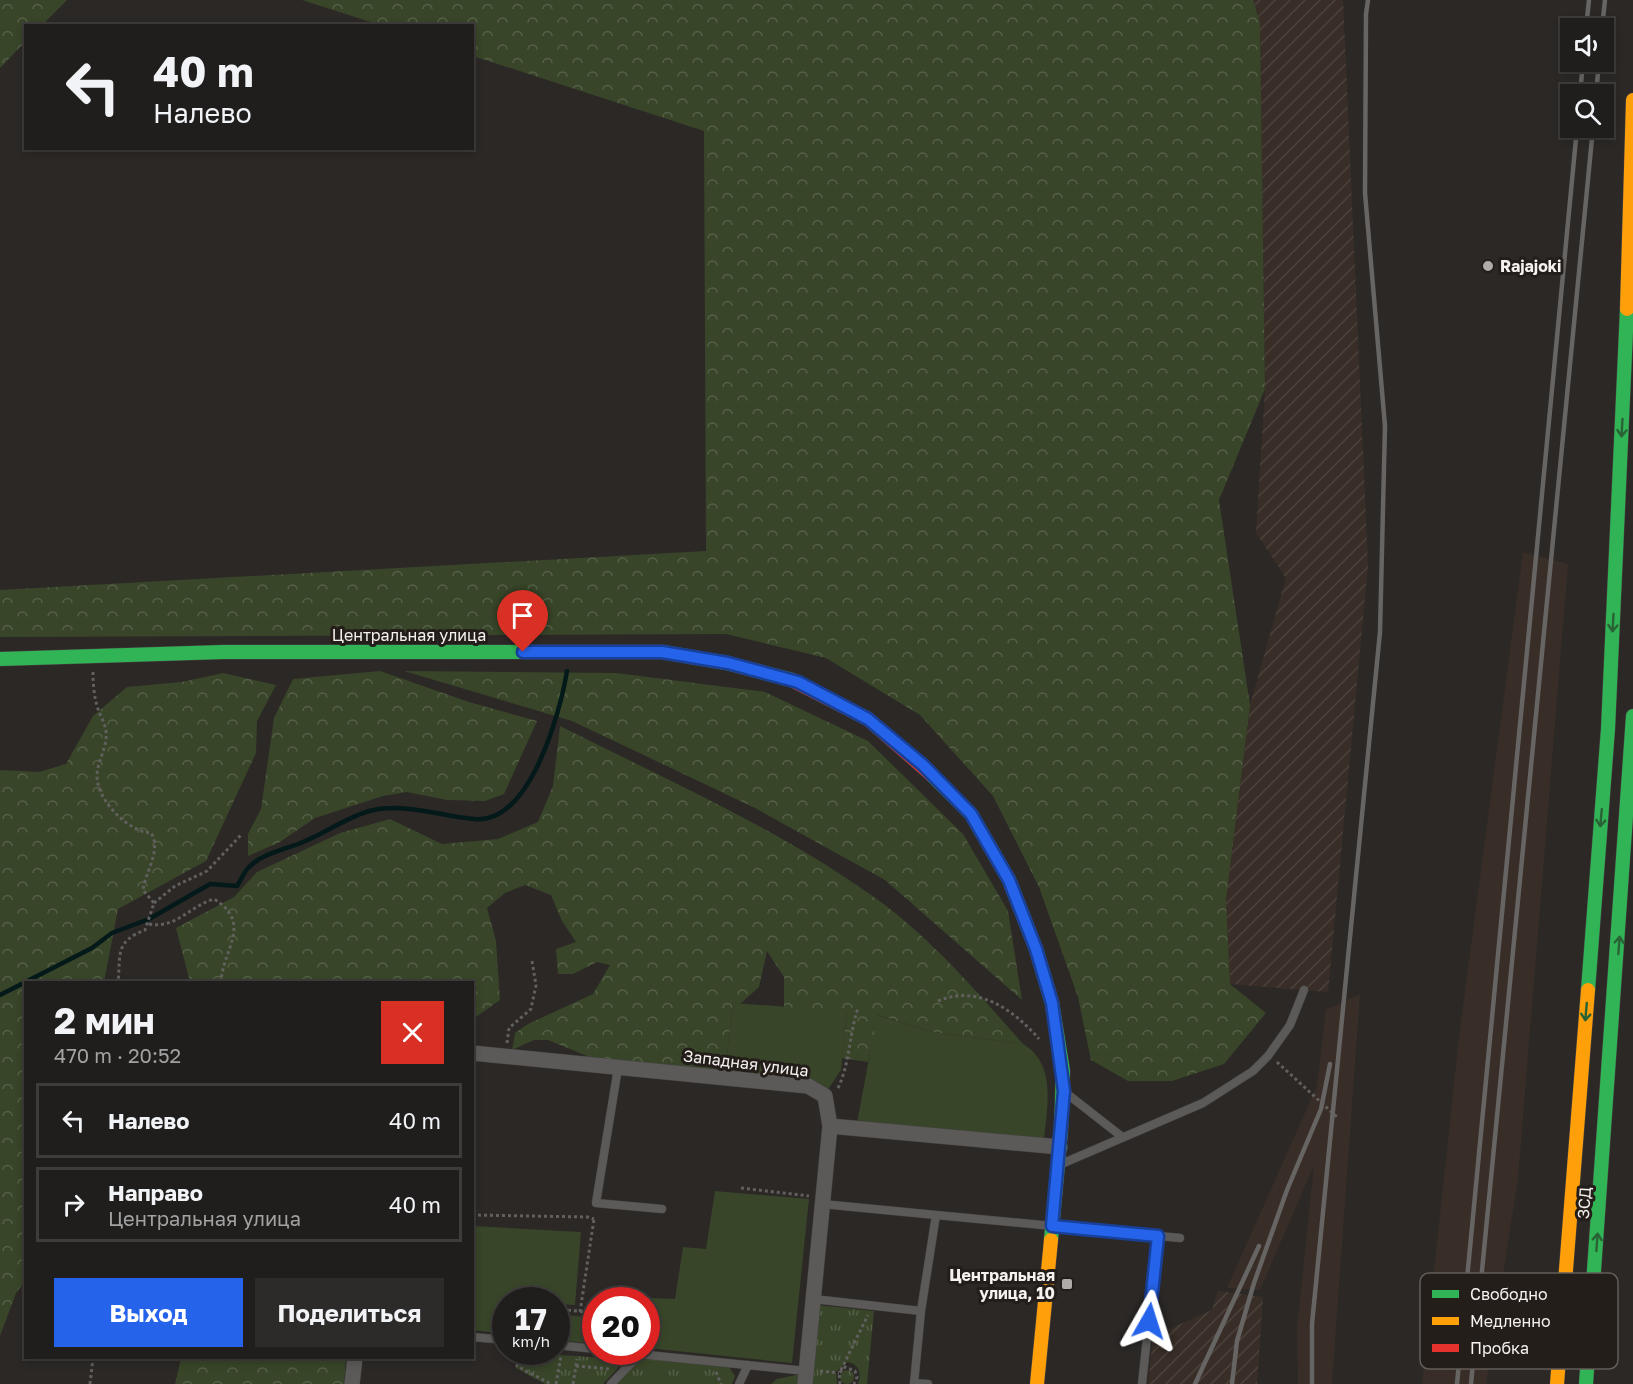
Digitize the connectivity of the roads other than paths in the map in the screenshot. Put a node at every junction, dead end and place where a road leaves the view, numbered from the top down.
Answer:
1 (1633, 100) edge
2 (1632, 202) edge
3 (0, 659) edge
4 (1633, 716) edge
5 (1304, 990) dead end
6 (474, 1053) edge
7 (618, 1068) junction
8 (1064, 1091) junction
9 (830, 1126) junction
10 (1121, 1136) junction
11 (1060, 1148) junction
12 (1058, 1166) junction
13 (822, 1201) junction
14 (662, 1209) dead end
15 (936, 1215) junction
16 (1052, 1226) junction
17 (1158, 1236) junction
18 (1180, 1238) dead end
19 (1565, 1273) edge
20 (1595, 1273) edge
21 (813, 1299) junction
22 (921, 1311) junction
23 (474, 1337) edge
24 (492, 1339) edge
25 (660, 1356) edge
26 (355, 1359) edge
27 (629, 1365) edge
28 (748, 1365) junction
29 (1558, 1369) edge
30 (1587, 1369) edge
31 (806, 1377) edge
32 (914, 1383) edge
33 (352, 1384) edge
34 (611, 1384) edge
35 (739, 1384) edge
36 (928, 1384) edge
37 (1037, 1384) edge
38 (1142, 1384) edge
39 (1557, 1384) edge
40 (1586, 1384) edge

1 - 2 main road
2 -> 19 main road
3 - 8 main road, Центральная улица
20 -> 4 main road, ЗСД
5 - 10 lane
6 - 7 street, Западная улица
7 - 9 street, Западная улица
7 - 14 lane
8 - 10 lane
8 - 11 main road, Центральная улица
9 - 11 street
9 - 13 street
10 - 12 lane
11 - 12 main road, Центральная улица
12 - 16 main road, Центральная улица
13 - 15 lane
13 - 21 street
15 - 16 lane
15 - 22 lane
16 - 17 lane
16 - 37 main road, Центральная улица
17 - 18 lane
17 - 38 lane
21 - 22 lane
21 - 31 street
22 - 32 lane
23 - 24 lane
25 - 28 lane
26 - 33 street
27 - 34 lane
28 - 31 lane
28 - 35 lane
29 -> 39 main road
40 -> 30 main road, ЗСД
32 - 36 lane

